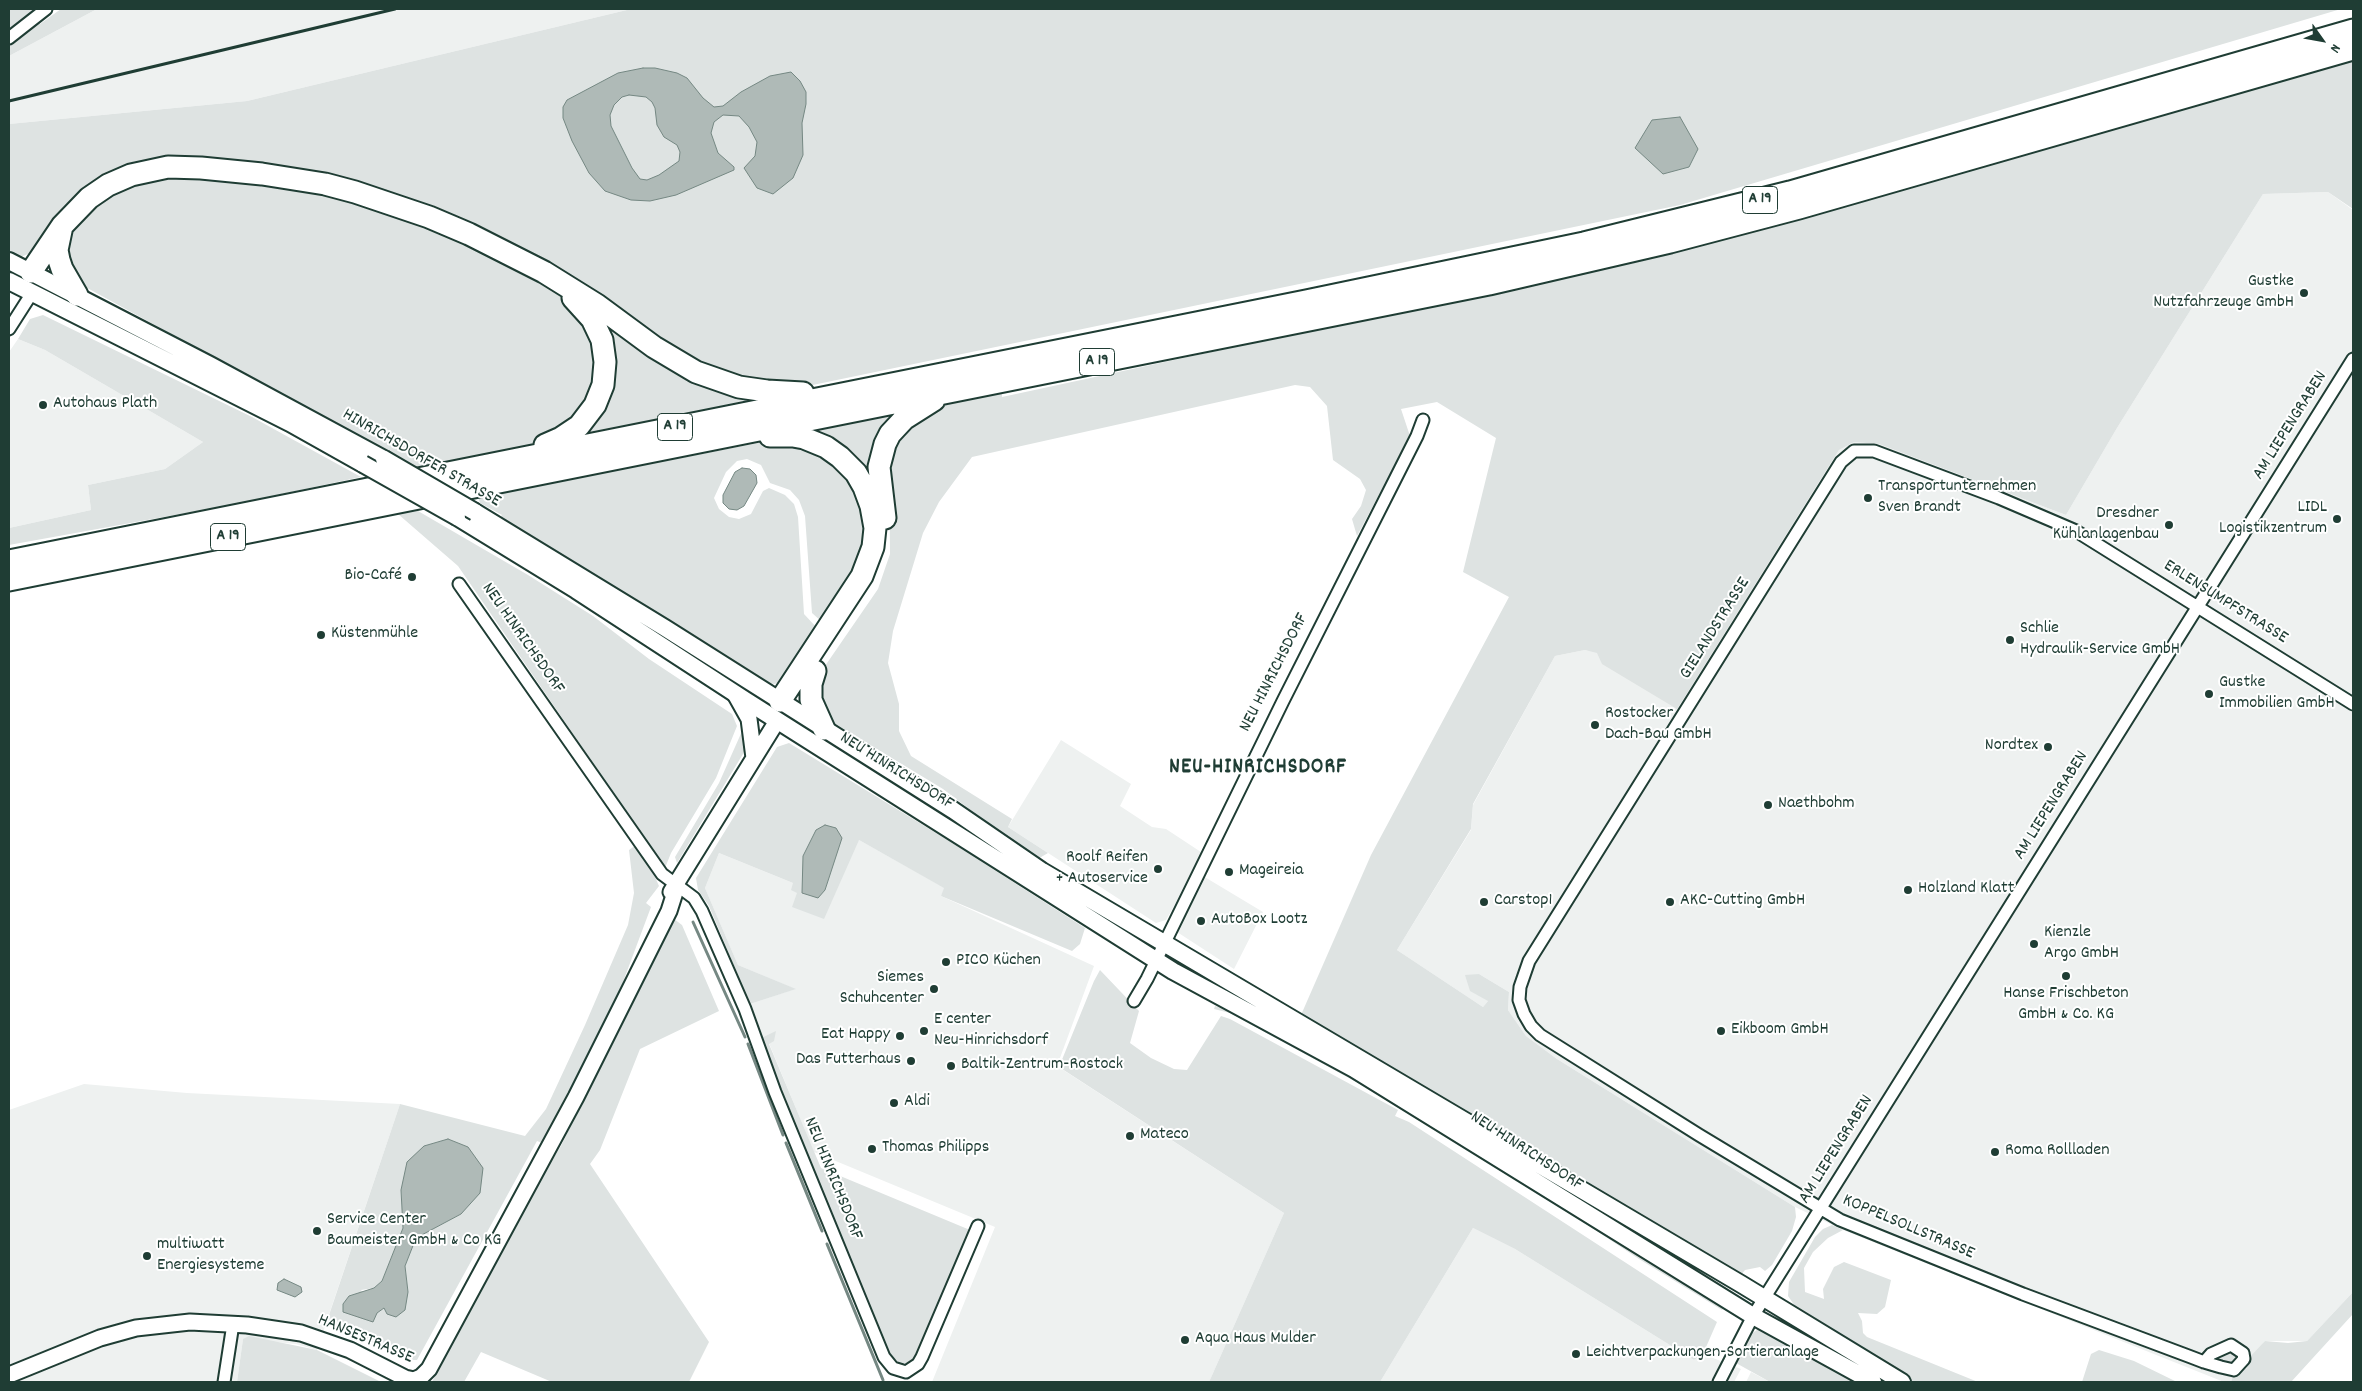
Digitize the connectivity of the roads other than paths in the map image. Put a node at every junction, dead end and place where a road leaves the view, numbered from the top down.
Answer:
1 (46, 9) edge
2 (2353, 30) edge
3 (9, 38) edge
4 (2353, 49) edge
5 (62, 226) junction
6 (57, 250) junction
7 (9, 261) edge
8 (526, 264) junction
9 (9, 281) edge
10 (35, 281) junction
11 (77, 295) junction
12 (9, 329) edge
13 (2353, 359) edge
14 (858, 390) junction
15 (950, 391) junction
16 (1423, 420) dead end
17 (720, 437) junction
18 (1854, 451) joint
19 (491, 464) junction
20 (9, 561) edge
21 (9, 580) edge
22 (459, 584) dead end
23 (2197, 607) junction
24 (815, 671) junction
25 (735, 694) junction
26 (2353, 704) edge
27 (783, 710) junction
28 (824, 729) junction
29 (754, 758) junction
30 (677, 886) junction
31 (1162, 943) junction
32 (1141, 951) junction
33 (1182, 956) junction
34 (1155, 960) junction
35 (1134, 1001) dead end
36 (1524, 1014) joint
37 (1821, 1209) junction
38 (978, 1226) dead end
39 (1764, 1298) junction
40 (1753, 1316) junction
41 (232, 1324) junction
42 (2204, 1362) dead end
43 (9, 1375) edge
44 (906, 1377) edge
45 (224, 1382) edge
46 (1720, 1382) edge
47 (1873, 1382) edge
48 (1902, 1382) edge

1 - 3 street
2 - 14 highway, A 19
4 - 15 highway, A 19
5 - 6 highway
5 - 8 highway
5 - 10 highway
6 - 10 highway
6 - 11 highway
7 - 10 main road, HINRICHSDORFER STRASSE
8 - 14 highway
8 - 19 highway
9 - 10 main road, HINRICHSDORFER STRASSE
10 - 11 main road, HINRICHSDORFER STRASSE
10 - 12 street
10 - 25 main road, HINRICHSDORFER STRASSE, bridge
11 - 27 main road, HINRICHSDORFER STRASSE, bridge
13 - 23 street, AM LIEPENGRABEN
14 - 19 highway, A 19
15 - 17 highway, A 19
15 - 24 highway
16 - 31 street, NEU HINRICHSDORF
17 - 21 highway, A 19
17 - 27 highway
18 - 23 street, ERLENSUMPFSTRASSE
18 - 36 street, GIELANDSTRASSE
19 - 20 highway, A 19
22 - 30 street, NEU HINRICHSDORF
23 - 26 street, ERLENSUMPFSTRASSE
23 - 37 street, AM LIEPENGRABEN
24 - 27 highway
24 - 28 highway
25 - 27 main road, HINRICHSDORFER STRASSE
25 - 29 street
27 - 28 main road, NEU HINRICHSDORF
27 - 29 street
27 - 32 main road, NEU HINRICHSDORF
28 - 31 main road, NEU HINRICHSDORF
29 - 30 street
30 - 41 street, HANSESTRASSE
30 - 44 street, NEU HINRICHSDORF
31 - 32 main road
31 - 33 main road, NEU HINRICHSDORF
31 - 34 street, NEU HINRICHSDORF
32 - 34 main road, NEU HINRICHSDORF
33 - 34 main road
33 - 39 main road, NEU HINRICHSDORF
34 - 35 street, NEU HINRICHSDORF
34 - 40 main road, NEU HINRICHSDORF
36 - 37 street, KOPPELSOLLSTRASSE
37 - 39 street, AM LIEPENGRABEN
37 - 42 street, KOPPELSOLLSTRASSE
38 - 44 street
39 - 40 street, AM LIEPENGRABEN
39 - 48 main road, NEU HINRICHSDORF
40 - 46 street, AM LIEPENGRABEN
40 - 47 main road, NEU HINRICHSDORF
41 - 43 street, HANSESTRASSE
41 - 45 street

